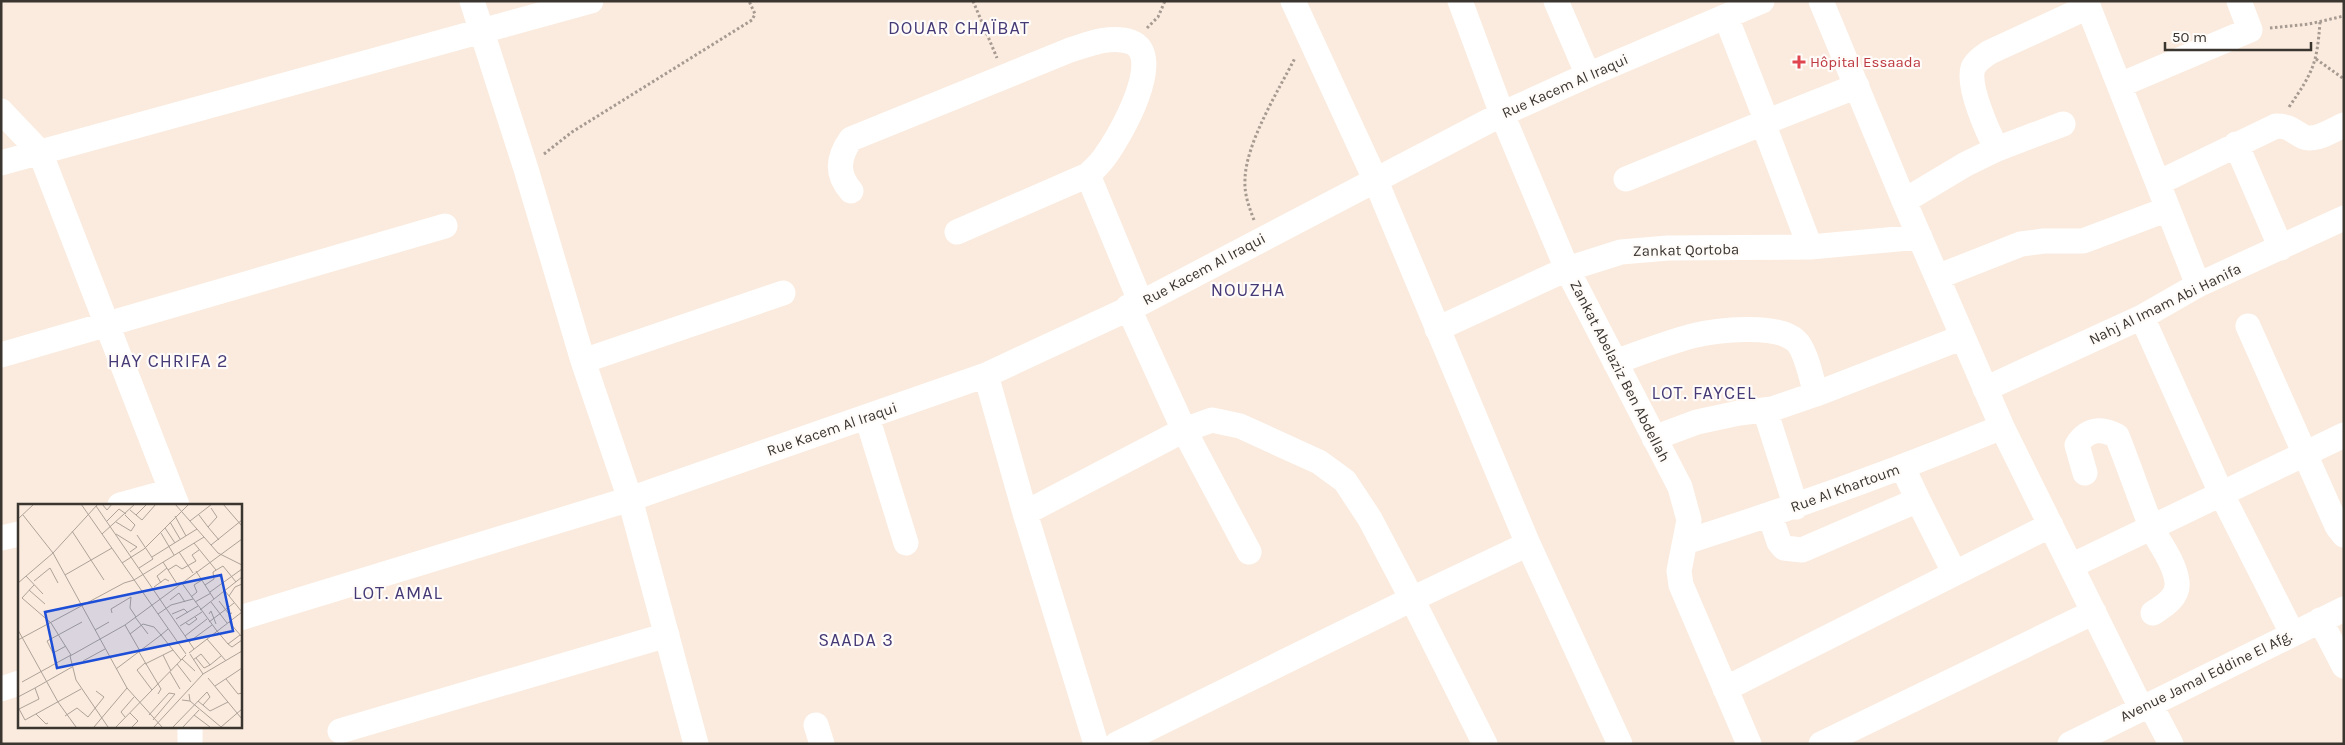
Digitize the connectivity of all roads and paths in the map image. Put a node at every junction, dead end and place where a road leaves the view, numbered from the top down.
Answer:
1 (472, 1) edge
2 (591, 1) edge
3 (749, 1) edge
4 (973, 1) edge
5 (1165, 1) edge
6 (1294, 1) edge
7 (1460, 1) edge
8 (1556, 1) edge
9 (1762, 1) edge
10 (1821, 1) edge
11 (2239, 1) edge
12 (2087, 4) edge
13 (2344, 16) edge
14 (1726, 17) junction
15 (2320, 22) junction
16 (2250, 30) junction
17 (480, 31) junction
18 (1307, 33) junction
19 (1132, 42) junction
20 (2316, 59) junction
21 (1588, 75) junction
22 (1005, 78) junction
23 (2344, 79) edge
24 (2120, 85) junction
25 (1856, 86) junction
26 (1, 111) edge
27 (1502, 114) junction
28 (1765, 123) junction
29 (2063, 124) dead end
30 (2344, 125) edge
31 (2276, 126) junction
32 (2236, 144) junction
33 (1997, 149) junction
34 (40, 152) junction
35 (1, 163) edge
36 (526, 169) junction
37 (1088, 175) junction
38 (1375, 179) junction
39 (1626, 179) dead end
40 (2158, 182) junction
41 (852, 191) dead end
42 (1904, 201) junction
43 (2168, 209) junction
44 (2344, 218) edge
45 (444, 226) dead end
46 (957, 232) dead end
47 (1920, 237) junction
48 (1262, 239) junction
49 (1810, 248) junction
50 (2281, 248) junction
51 (1567, 270) junction
52 (1937, 277) junction
53 (2198, 285) junction
54 (783, 293) dead end
55 (1134, 305) junction
56 (2142, 317) junction
57 (108, 324) junction
58 (2248, 326) dead end
59 (1437, 330) junction
60 (1963, 337) junction
61 (1, 354) edge
62 (583, 361) junction
63 (1615, 362) junction
64 (986, 375) junction
65 (1986, 389) junction
66 (1816, 394) junction
67 (1765, 410) junction
68 (867, 417) junction
69 (2002, 427) junction
70 (1184, 430) junction
71 (2344, 435) edge
72 (1654, 438) junction
73 (2305, 454) junction
74 (1903, 468) junction
75 (2085, 473) dead end
76 (2221, 493) junction
77 (174, 498) edge
78 (630, 499) junction
79 (1918, 500) junction
80 (128, 504) edge
81 (1796, 507) junction
82 (1025, 513) junction
83 (1770, 515) junction
84 (2051, 524) junction
85 (2152, 527) junction
86 (18, 534) edge
87 (2344, 535) edge
88 (1, 538) edge
89 (1685, 542) junction
90 (906, 543) dead end
91 (1528, 544) junction
92 (1249, 552) dead end
93 (2071, 566) junction
94 (1954, 572) junction
95 (1412, 599) junction
96 (2344, 609) edge
97 (2094, 612) junction
98 (2153, 613) dead end
99 (241, 618) edge
100 (2320, 620) junction
101 (2292, 633) junction
102 (667, 635) junction
103 (2344, 666) edge
104 (18, 684) edge
105 (1, 689) edge
106 (1724, 689) junction
107 (2146, 706) junction
108 (190, 728) edge
109 (340, 730) dead end
110 (190, 744) edge
111 (696, 744) edge
112 (1096, 744) edge
113 (1117, 744) edge
114 (1485, 744) edge
115 (1620, 744) edge
116 (1749, 744) edge
117 (1821, 744) edge
118 (2070, 744) edge
119 (2171, 744) edge

1 - 17 street
2 - 17 street
3 - 36 path
4 - 22 path
5 - 19 path
6 - 18 street
7 - 27 street, Zankat Abelaziz Ben Abdellah
8 - 21 street
9 - 14 street, Rue Kacem Al Iraqui
10 - 25 street
11 - 16 street
12 - 24 street
12 - 33 street
13 - 15 path
14 - 21 street, Rue Kacem Al Iraqui
14 - 28 street
15 - 16 path
15 - 20 path
16 - 24 street
17 - 34 street
17 - 36 street
18 - 38 street
18 - 48 path
19 - 22 street
19 - 37 street
20 - 23 path
20 - 31 path
21 - 27 street, Rue Kacem Al Iraqui
22 - 41 street
24 - 40 street
25 - 28 street
25 - 42 street
26 - 34 street
27 - 38 street, Rue Kacem Al Iraqui
27 - 51 street, Zankat Abelaziz Ben Abdellah
28 - 39 street
28 - 49 street
29 - 33 street
30 - 31 street
31 - 32 street
32 - 40 street
32 - 50 street
33 - 42 street
34 - 35 street
34 - 57 street
36 - 62 street
37 - 46 street
37 - 55 street
38 - 48 street, Rue Kacem Al Iraqui
38 - 59 street
40 - 43 street
42 - 47 street
43 - 52 street
43 - 53 street
44 - 50 street, Nahj Al Imam Abi Hanifa
45 - 57 street
47 - 49 street, Zankat Qortoba
47 - 52 street
48 - 55 street, Rue Kacem Al Iraqui
49 - 51 street, Zankat Qortoba
50 - 53 street, Nahj Al Imam Abi Hanifa
51 - 59 street, Zankat Qortoba
51 - 63 street, Zankat Abelaziz Ben Abdellah
52 - 60 street
53 - 56 street, Nahj Al Imam Abi Hanifa
54 - 62 street
55 - 64 street, Rue Kacem Al Iraqui
55 - 70 street
56 - 65 street, Nahj Al Imam Abi Hanifa
56 - 76 street
57 - 61 street
57 - 77 street
58 - 73 street
59 - 91 street
60 - 65 street
60 - 66 street
62 - 78 street
63 - 66 street
63 - 72 street, Zankat Abelaziz Ben Abdellah
64 - 68 street, Rue Kacem Al Iraqui
64 - 82 street
65 - 69 street
66 - 67 street
67 - 72 street
67 - 81 street
68 - 78 street, Rue Kacem Al Iraqui
68 - 90 street
69 - 74 street, Rue Al Khartoum
69 - 84 street
70 - 82 street
70 - 92 street
70 - 95 street
71 - 73 street
72 - 89 street, Zankat Abelaziz Ben Abdellah
73 - 76 street
73 - 87 street
74 - 79 street
74 - 81 street, Rue Al Khartoum
75 - 85 street
76 - 85 street
76 - 101 street
77 - 80 street
78 - 99 street, Rue Kacem Al Iraqui
78 - 102 street
79 - 83 street
79 - 94 street
81 - 83 street, Rue Al Khartoum
82 - 112 street
83 - 89 street, Rue Al Khartoum
84 - 93 street
84 - 94 street
85 - 93 street
85 - 98 street
86 - 88 street
89 - 106 street, Zankat Abelaziz Ben Abdellah
91 - 95 street
91 - 115 street
93 - 97 street
94 - 106 street
95 - 113 street
95 - 114 street
96 - 100 street, Avenue Jamal Eddine El Afg.
97 - 107 street
97 - 117 street
100 - 101 street, Avenue Jamal Eddine El Afg.
100 - 103 street
101 - 107 street, Avenue Jamal Eddine El Afg.
102 - 109 street
102 - 111 street
104 - 105 street
106 - 116 street, Zankat Abelaziz Ben Abdellah
107 - 118 street, Avenue Jamal Eddine El Afg.
107 - 119 street
108 - 110 street

